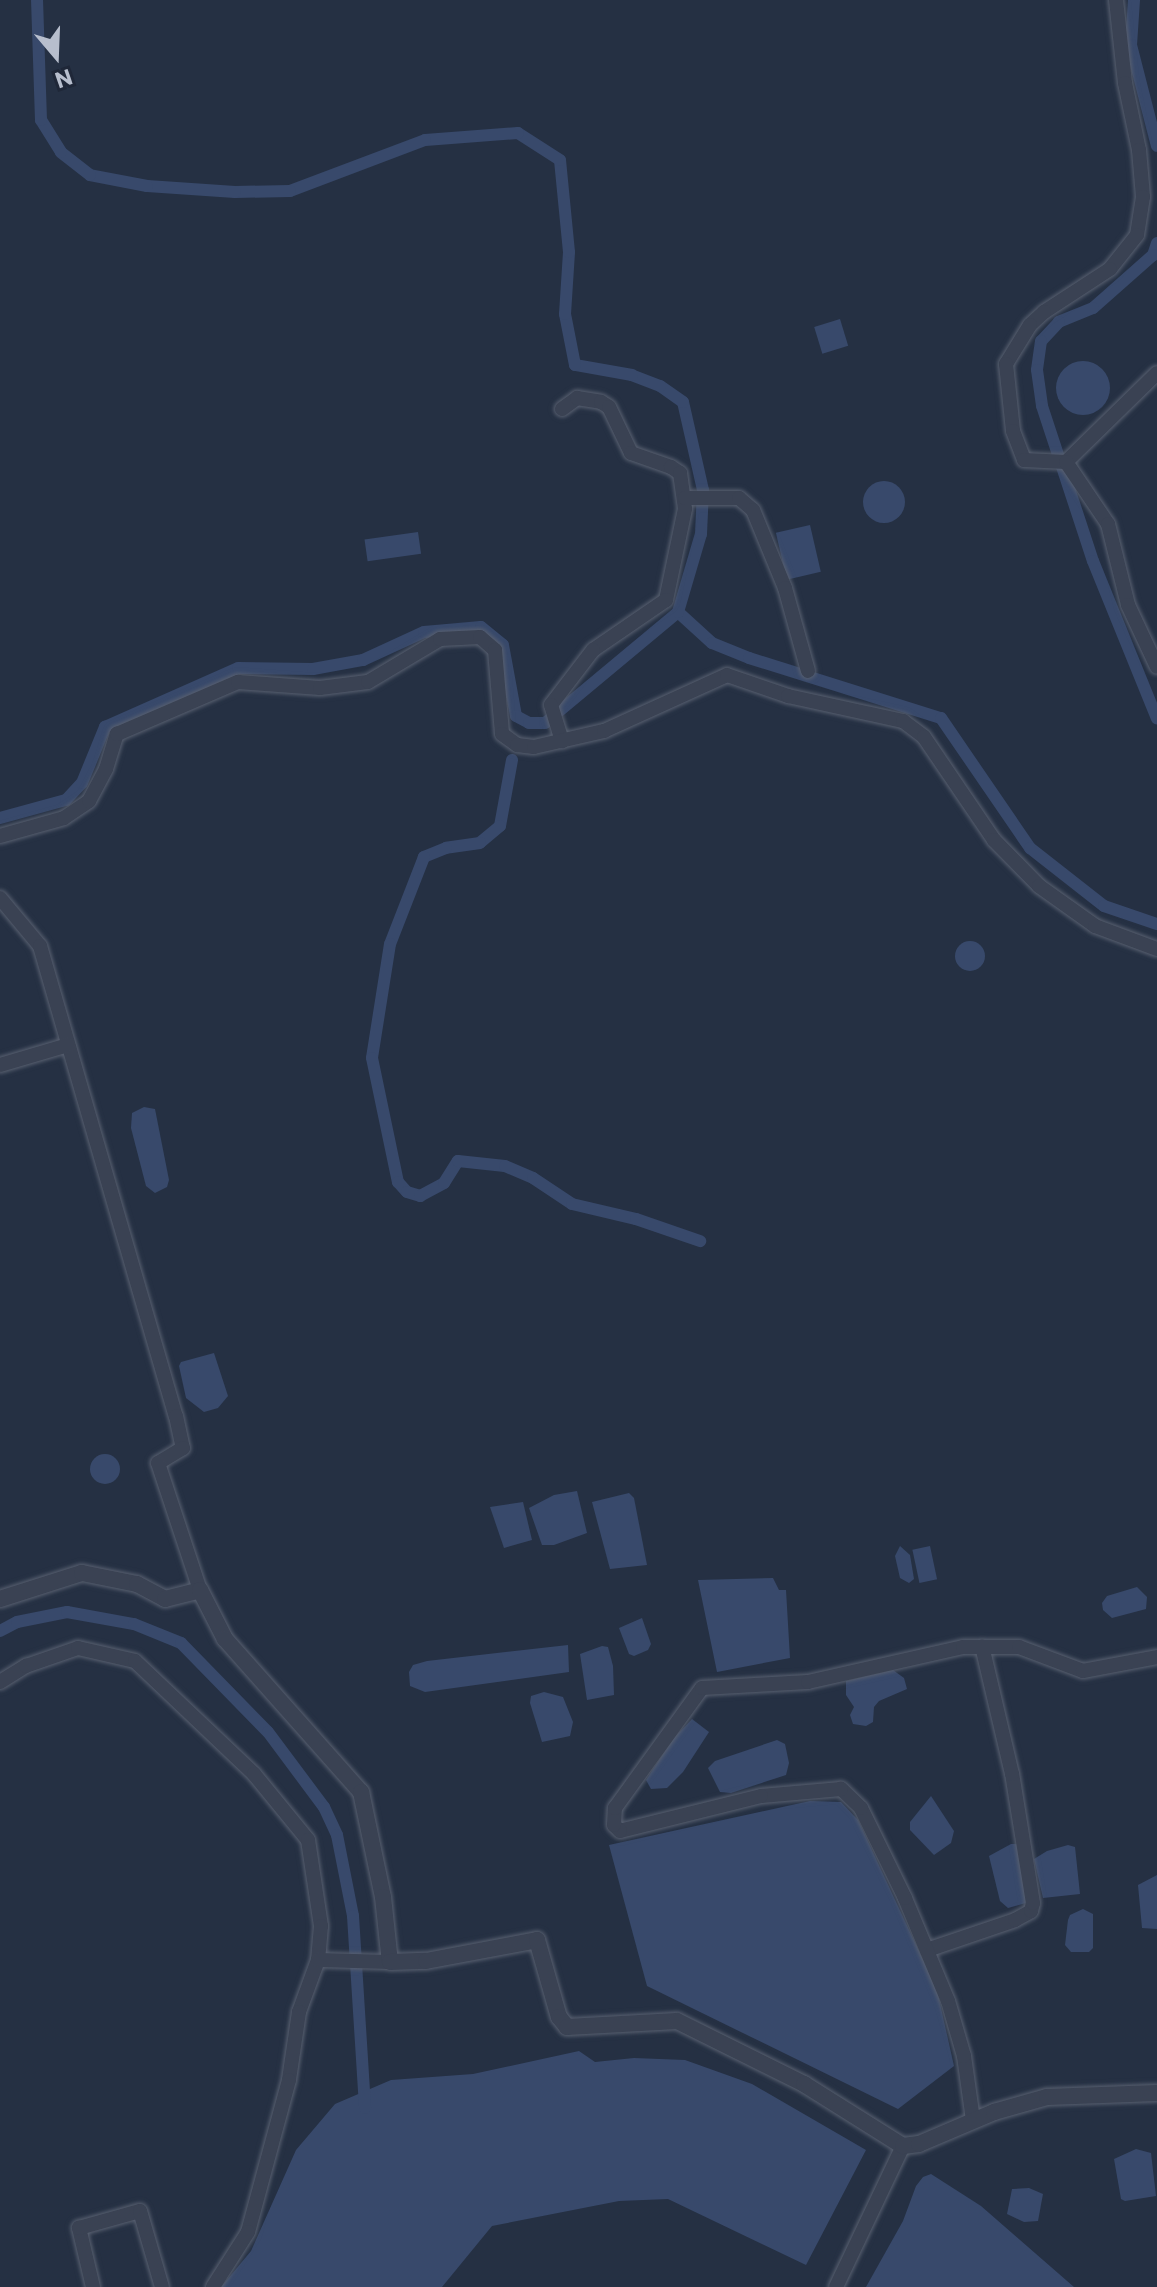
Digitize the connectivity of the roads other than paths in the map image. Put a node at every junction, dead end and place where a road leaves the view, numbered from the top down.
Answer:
1 (1116, 0) edge
2 (1157, 373) edge
3 (562, 409) dead end
4 (1066, 462) junction
5 (685, 498) junction
6 (1157, 667) edge
7 (808, 671) dead end
8 (562, 741) junction
9 (0, 836) edge
10 (0, 898) edge
11 (1157, 949) edge
12 (68, 1045) junction
13 (0, 1065) edge
14 (200, 1590) junction
15 (0, 1599) edge
16 (982, 1646) junction
17 (1157, 1657) edge
18 (0, 1682) edge
19 (927, 1950) junction
20 (318, 1960) junction
21 (390, 1962) junction
22 (1157, 2093) edge
23 (973, 2120) junction
24 (903, 2146) junction
25 (93, 2287) edge
26 (162, 2287) edge
27 (213, 2287) edge
28 (836, 2287) edge

1 - 4 street
2 - 4 street
3 - 5 street
4 - 6 street
5 - 7 street
5 - 8 street
8 - 9 street
8 - 11 street
10 - 12 street
12 - 13 street
12 - 14 street
14 - 15 street
14 - 21 street
16 - 17 street
16 - 19 street
16 - 19 street
18 - 20 street
19 - 23 street
20 - 21 street
20 - 27 street
21 - 24 street
22 - 23 street
23 - 24 street
24 - 28 street
25 - 26 street

